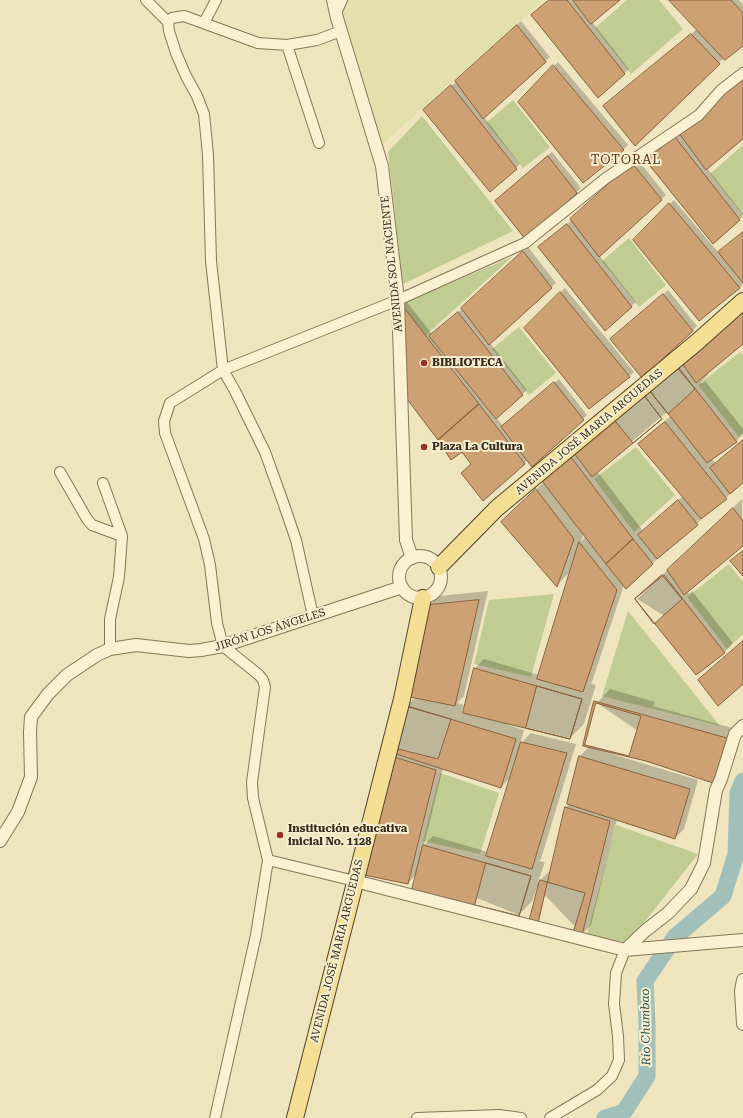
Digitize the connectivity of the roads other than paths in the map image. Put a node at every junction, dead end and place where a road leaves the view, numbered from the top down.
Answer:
1 (146, 0) edge
2 (216, 0) edge
3 (333, 0) edge
4 (342, 0) edge
5 (336, 13) junction
6 (168, 22) junction
7 (204, 23) junction
8 (341, 31) junction
9 (287, 45) junction
10 (743, 73) edge
11 (319, 143) dead end
12 (398, 300) junction
13 (743, 301) edge
14 (223, 370) junction
15 (60, 472) dead end
16 (103, 483) dead end
17 (122, 536) junction
18 (412, 558) junction
19 (438, 567) junction
20 (402, 587) junction
21 (423, 598) junction
22 (313, 616) junction
23 (223, 646) junction
24 (110, 649) junction
25 (743, 726) edge
26 (0, 841) edge
27 (268, 860) junction
28 (355, 882) junction
29 (743, 940) edge
30 (629, 949) junction
31 (743, 980) edge
32 (743, 1024) edge
33 (215, 1118) edge
34 (295, 1118) edge
35 (417, 1118) edge
36 (521, 1118) edge
37 (550, 1118) edge

1 - 6 street
2 - 7 street
3 - 5 street, AVENIDA SOL NACIENTE
4 - 5 street
5 - 8 street, AVENIDA SOL NACIENTE
6 - 7 street
6 - 14 street
7 - 9 street
8 - 9 street
8 - 12 street, AVENIDA SOL NACIENTE
9 - 11 street
10 - 12 street
12 - 14 street
12 - 18 street, AVENIDA SOL NACIENTE
13 - 19 main road, AVENIDA JOSÉ MARIA ARGUEDAS
14 - 22 street
14 - 23 street
15 - 17 street
16 - 17 street
17 - 24 street
18 - 19 street
18 - 20 street
19 - 21 street
20 - 21 street
20 - 22 street, JIRÓN LOS ÁNGELES
21 - 28 main road, AVENIDA JOSÉ MARIA ARGUEDAS
22 - 23 street, JIRÓN LOS ÁNGELES
23 - 24 street, JIRÓN LOS ÁNGELES
23 - 27 street
24 - 26 street, JIRÓN LOS ÁNGELES
25 - 30 street
27 - 28 street
27 - 33 street
28 - 30 street
28 - 34 main road, AVENIDA JOSÉ MARIA ARGUEDAS
29 - 30 street
30 - 37 street
31 - 32 street
35 - 36 street

